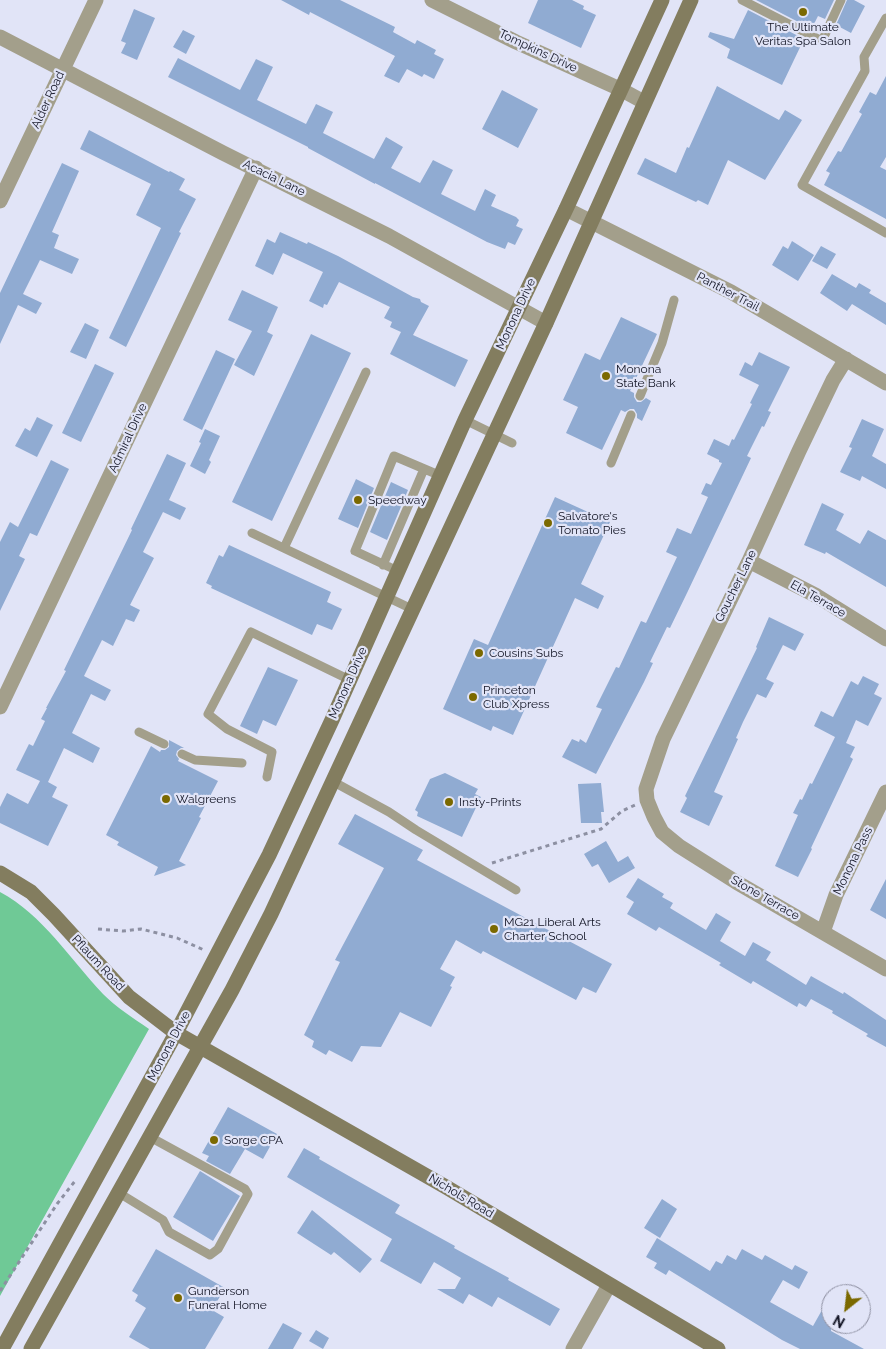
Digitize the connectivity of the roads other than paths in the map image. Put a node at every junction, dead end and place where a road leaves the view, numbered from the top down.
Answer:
1 (96, 0) edge
2 (432, 0) edge
3 (662, 0) edge
4 (690, 0) edge
5 (742, 0) edge
6 (841, 0) edge
7 (886, 18) edge
8 (0, 37) edge
9 (62, 70) junction
10 (620, 89) junction
11 (644, 102) junction
12 (256, 168) junction
13 (0, 201) edge
14 (566, 209) junction
15 (592, 221) junction
16 (886, 233) edge
17 (674, 300) dead end
18 (519, 307) junction
19 (546, 323) junction
20 (846, 359) junction
21 (366, 372) dead end
22 (886, 383) edge
23 (640, 396) dead end
24 (631, 415) dead end
25 (466, 420) junction
26 (494, 434) junction
27 (512, 443) dead end
28 (611, 463) dead end
29 (424, 470) junction
30 (440, 476) junction
31 (252, 533) dead end
32 (284, 548) junction
33 (749, 561) junction
34 (383, 564) junction
35 (398, 571) junction
36 (387, 597) junction
37 (412, 609) junction
38 (886, 639) edge
39 (350, 680) junction
40 (0, 707) edge
41 (138, 732) dead end
42 (164, 744) dead end
43 (182, 754) dead end
44 (242, 763) dead end
45 (267, 776) dead end
46 (332, 781) junction
47 (886, 792) edge
48 (654, 818) joint
49 (0, 873) edge
50 (516, 890) dead end
51 (823, 932) junction
52 (886, 969) edge
53 (176, 1033) junction
54 (201, 1046) junction
55 (150, 1137) junction
56 (119, 1193) junction
57 (609, 1285) junction
58 (2, 1349) edge
59 (31, 1349) edge
60 (573, 1349) edge
61 (718, 1349) edge

1 - 9 street, Alder Road
2 - 10 street, Tompkins Drive
3 - 10 street, Monona Drive
4 - 11 street
5 - 6 lane
7 - 16 lane
8 - 9 street, Acacia Lane
9 - 12 street, Acacia Lane
9 - 13 street, Alder Road
10 - 11 street, Tompkins Drive
10 - 14 street, Monona Drive
11 - 15 street
12 - 18 street, Acacia Lane
12 - 40 street, Admiral Drive
14 - 15 street, Panther Trail
14 - 18 street, Monona Drive
15 - 19 street
15 - 20 street, Panther Trail
17 - 23 lane
18 - 19 street, Acacia Lane
18 - 25 street, Monona Drive
19 - 26 street
20 - 22 street, Panther Trail
20 - 33 street, Goucher Lane
21 - 32 lane
24 - 28 lane
25 - 26 lane
25 - 30 street, Monona Drive
26 - 27 lane
26 - 37 street
29 - 30 lane
29 - 34 lane
29 - 34 lane
30 - 35 street, Monona Drive
31 - 32 lane
32 - 36 lane
33 - 38 street, Ela Terrace
33 - 48 street, Goucher Lane
34 - 35 lane
35 - 36 street, Monona Drive
36 - 37 lane
36 - 39 street, Monona Drive
37 - 46 street
39 - 45 lane
39 - 53 street, Monona Drive
41 - 42 lane
43 - 44 lane
46 - 50 lane
46 - 54 street
47 - 51 street, Monona Pass
48 - 51 street, Stone Terrace
49 - 53 street, Pflaum Road
51 - 52 street, Stone Terrace
53 - 54 street, Pflaum Road
53 - 58 street, Monona Drive
54 - 55 street
54 - 57 street, Nichols Road
55 - 56 street
55 - 56 lane
56 - 59 street
57 - 60 street
57 - 61 street, Nichols Road

